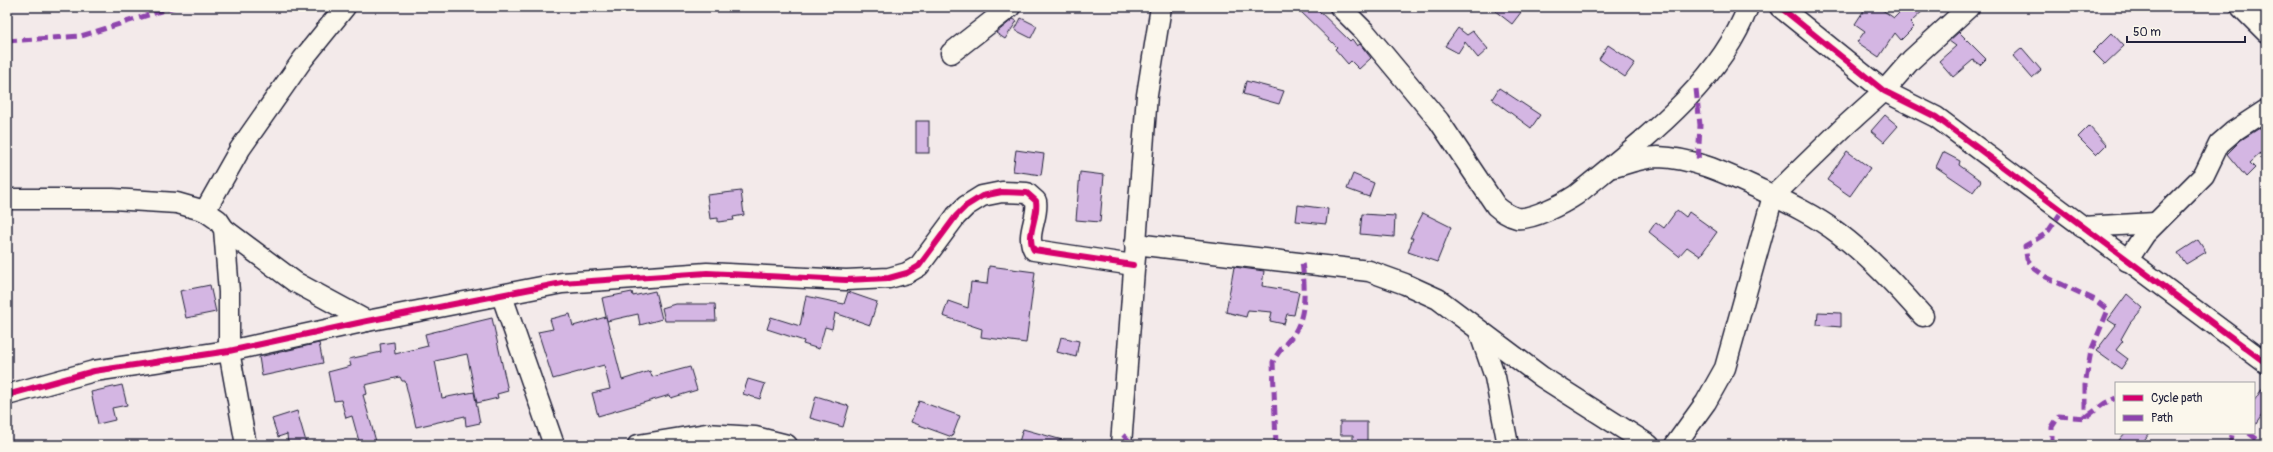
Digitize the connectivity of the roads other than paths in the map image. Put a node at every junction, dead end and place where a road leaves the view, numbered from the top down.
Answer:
1 (345, 7) edge
2 (1010, 7) edge
3 (1161, 7) edge
4 (1340, 7) edge
5 (1748, 7) edge
6 (1780, 7) edge
7 (1969, 7) edge
8 (2242, 7) edge
9 (2266, 32) edge
10 (951, 53) dead end
11 (1884, 91) junction
12 (2266, 110) edge
13 (1608, 169) junction
14 (1773, 196) junction
15 (7, 198) edge
16 (205, 211) junction
17 (2155, 222) junction
18 (2082, 227) junction
19 (224, 229) junction
20 (1135, 244) junction
21 (2127, 261) junction
22 (1133, 265) junction
23 (502, 296) junction
24 (1923, 316) dead end
25 (367, 321) junction
26 (1479, 331) junction
27 (229, 351) junction
28 (2266, 363) edge
29 (7, 395) edge
30 (246, 445) edge
31 (554, 445) edge
32 (638, 445) edge
33 (787, 445) edge
34 (1122, 445) edge
35 (1508, 445) edge
36 (1649, 445) edge
37 (1675, 445) edge

1 - 16 street
2 - 10 street
3 - 20 street
4 - 13 street
5 - 13 street
6 - 11 street
7 - 11 street
8 - 9 street
11 - 14 street
11 - 18 street
12 - 17 street
13 - 14 street
14 - 24 street
14 - 37 street
15 - 16 street
16 - 19 street
17 - 18 street
17 - 21 street
18 - 21 street
19 - 25 street
19 - 27 street
20 - 22 street
20 - 26 street
21 - 28 street
22 - 23 street
22 - 34 street
23 - 25 street
23 - 31 street
25 - 27 street
26 - 35 street
26 - 36 street
27 - 29 street
27 - 30 street
32 - 33 street

